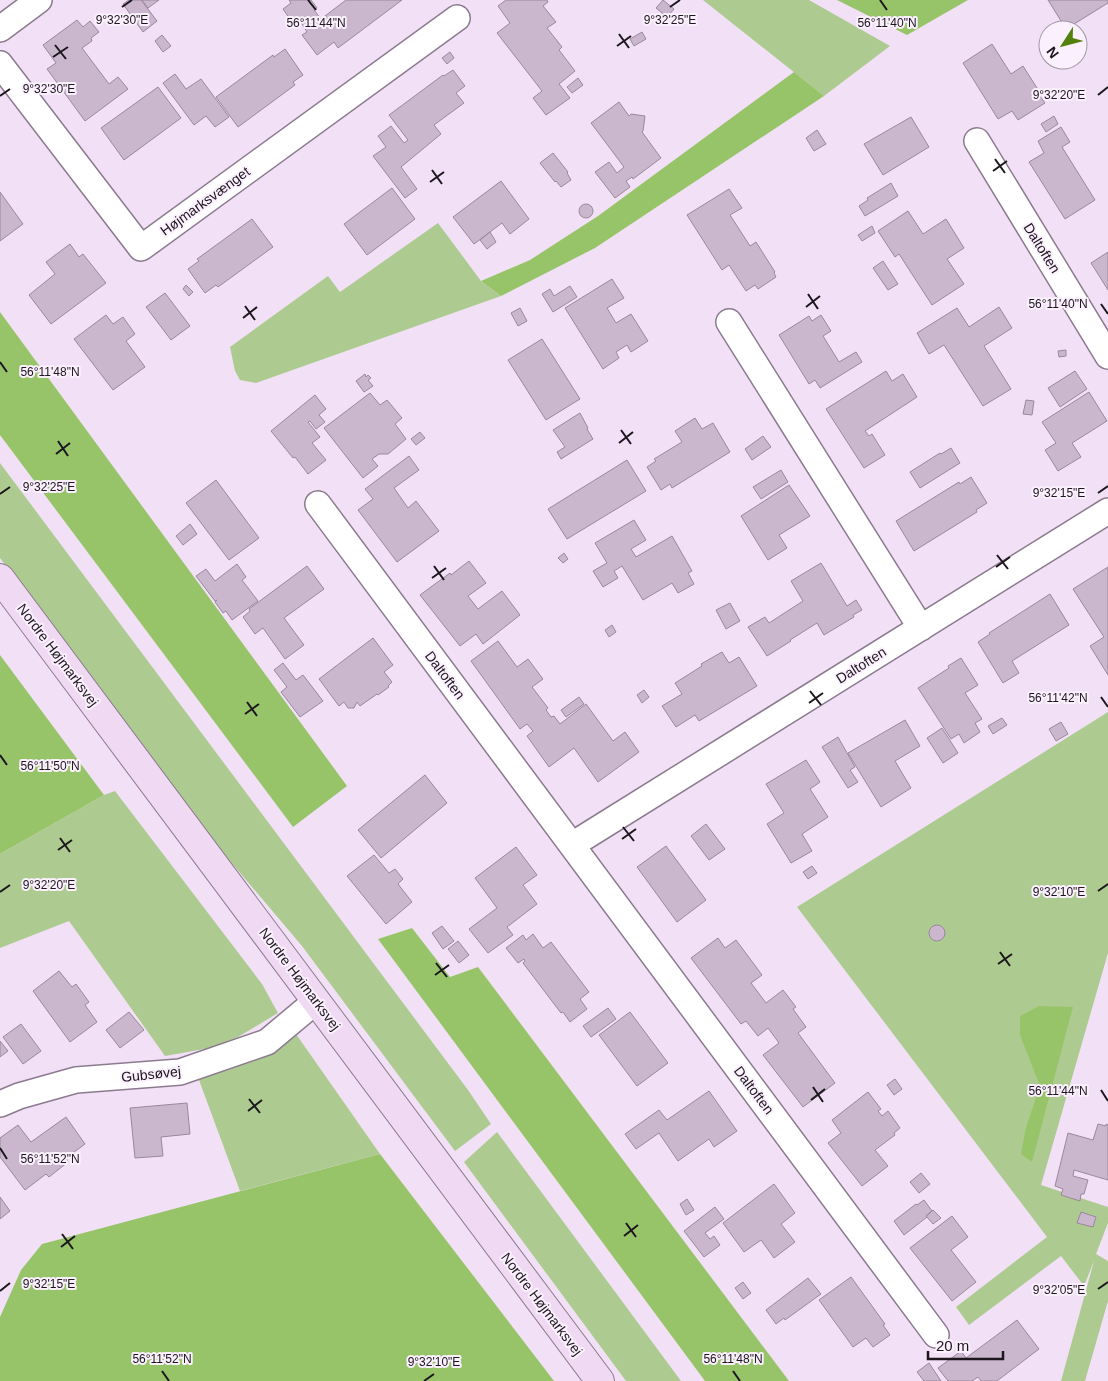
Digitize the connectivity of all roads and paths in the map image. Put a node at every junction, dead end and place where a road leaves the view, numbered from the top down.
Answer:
1 (39, 0) edge
2 (457, 18) dead end
3 (0, 29) edge
4 (0, 64) edge
5 (976, 141) dead end
6 (729, 322) dead end
7 (1108, 356) edge
8 (318, 504) dead end
9 (1108, 511) edge
10 (0, 578) edge
11 (921, 628) junction
12 (572, 845) junction
13 (316, 1001) junction
14 (0, 1104) edge
15 (936, 1335) dead end
16 (600, 1381) edge

1 - 3 street
2 - 4 street, Højmarksvænget
5 - 7 street, Daltoften
6 - 11 street
8 - 12 street, Daltoften
9 - 11 street, Daltoften
10 - 13 street, Nordre Højmarksvej
11 - 12 street, Daltoften
12 - 15 street, Daltoften
13 - 14 street, Gubsøvej
13 - 16 street, Nordre Højmarksvej

